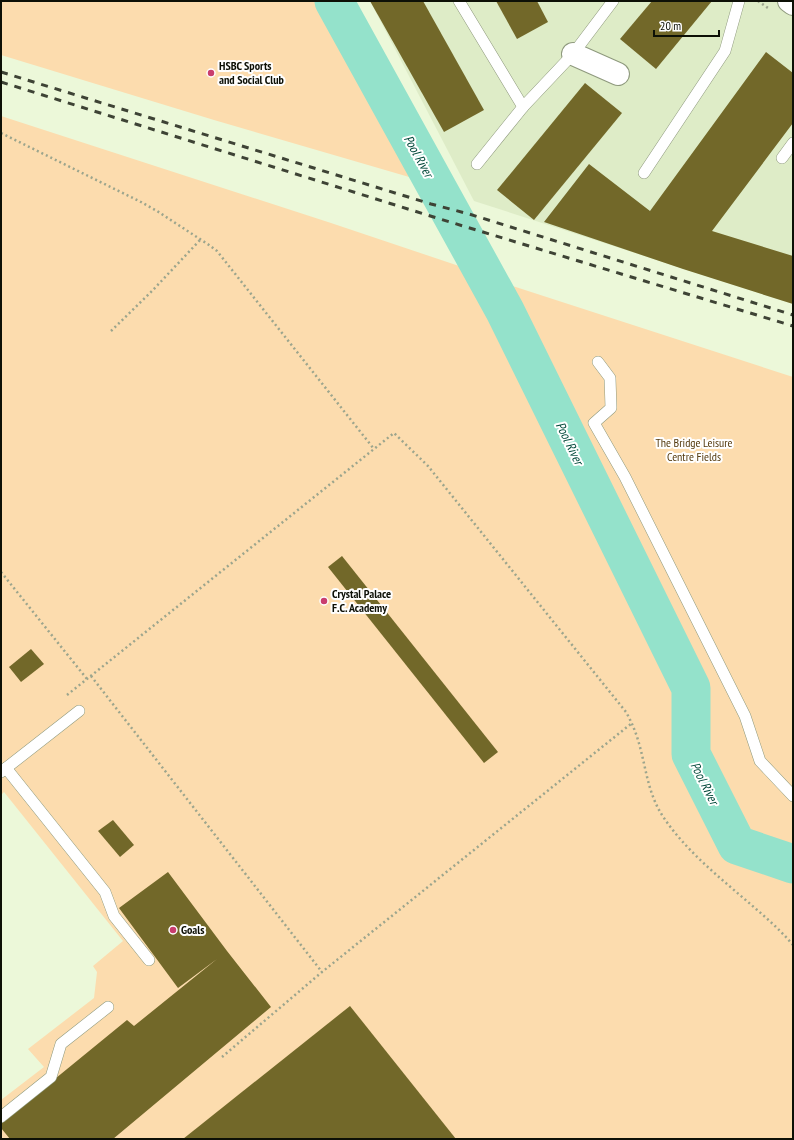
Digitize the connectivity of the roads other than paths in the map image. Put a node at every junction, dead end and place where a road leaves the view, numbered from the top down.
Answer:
1 (459, 1) edge
2 (613, 1) edge
3 (739, 1) edge
4 (789, 1) edge
5 (793, 4) edge
6 (572, 54) junction
7 (618, 74) dead end
8 (523, 107) junction
9 (793, 143) edge
10 (782, 158) dead end
11 (478, 164) dead end
12 (644, 173) dead end
13 (598, 362) dead end
14 (79, 711) dead end
15 (4, 770) edge
16 (793, 796) edge
17 (149, 960) dead end
18 (108, 1007) dead end
19 (1, 1117) edge

1 - 8 lane
2 - 6 lane
3 - 12 lane
4 - 5 street
6 - 7 street
6 - 8 lane
8 - 11 lane
9 - 10 lane
13 - 16 lane
14 - 15 lane
15 - 17 lane
18 - 19 lane

